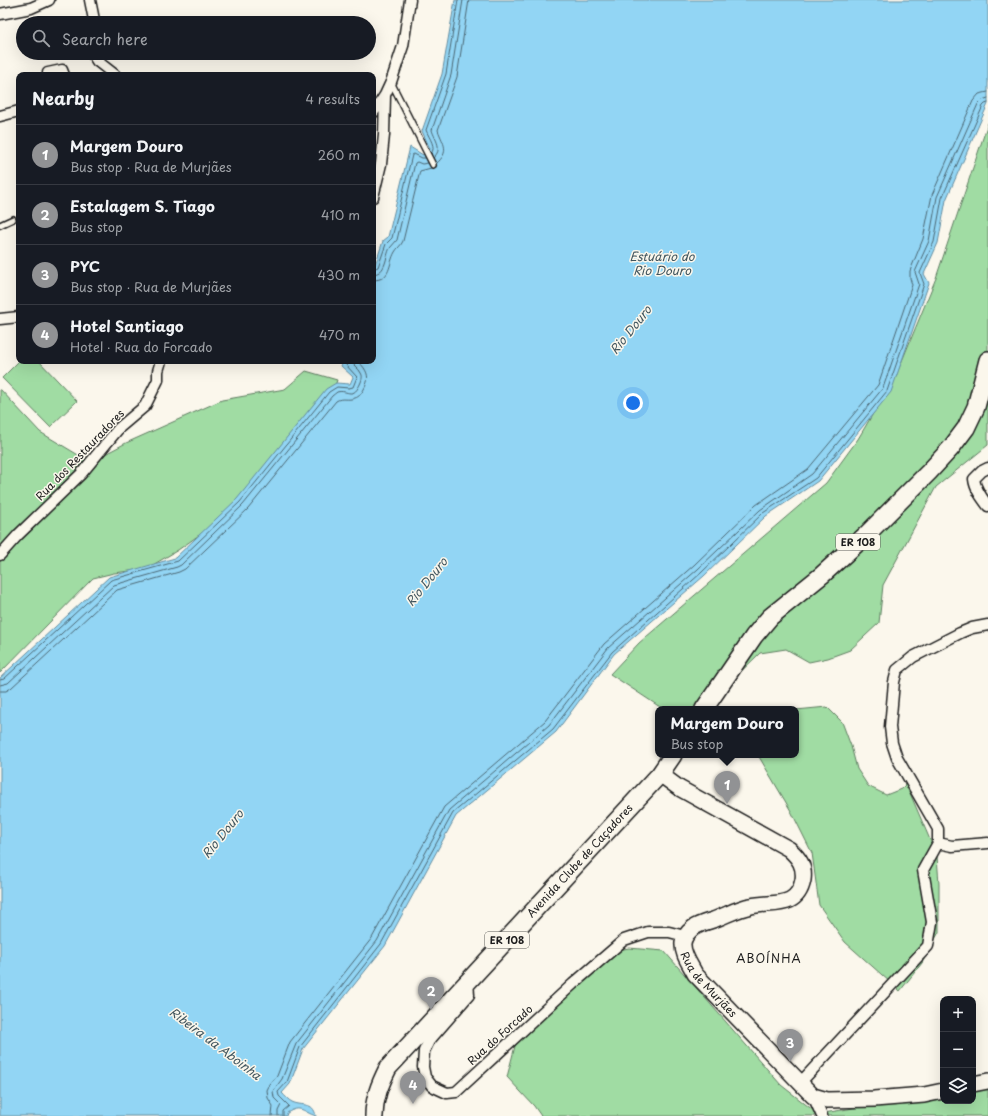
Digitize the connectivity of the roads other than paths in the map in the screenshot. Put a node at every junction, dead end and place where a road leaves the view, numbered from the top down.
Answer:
1 (49, 0) edge
2 (90, 0) edge
3 (410, 0) edge
4 (0, 14) edge
5 (93, 16) edge
6 (96, 60) edge
7 (53, 72) edge
8 (63, 72) edge
9 (112, 72) edge
10 (391, 82) junction
11 (385, 95) junction
12 (376, 108) edge
13 (16, 112) edge
14 (0, 116) edge
15 (433, 165) dead end
16 (376, 185) edge
17 (13, 219) dead end
18 (0, 225) edge
19 (16, 316) edge
20 (0, 319) edge
21 (988, 360) edge
22 (159, 364) edge
23 (986, 381) edge
24 (988, 468) edge
25 (988, 506) edge
26 (0, 556) edge
27 (988, 625) edge
28 (706, 706) edge
29 (671, 758) edge
30 (660, 774) junction
31 (938, 843) junction
32 (988, 843) edge
33 (685, 936) junction
34 (468, 982) junction
35 (988, 1080) edge
36 (800, 1083) junction
37 (976, 1083) edge
38 (940, 1092) edge
39 (813, 1096) junction
40 (374, 1116) edge
41 (822, 1116) edge

1 - 4 street
2 - 5 street
3 - 10 street
6 - 9 street
7 - 8 street
10 - 11 street
10 - 15 lane
11 - 12 street
11 - 16 street
13 - 14 street
17 - 18 lane
19 - 20 street
21 - 23 main road, ER 108
22 - 26 street, Rua dos Restauradores
23 - 28 main road, ER 108
24 - 25 street
27 - 31 street
29 - 30 main road, Avenida Clube de Caçadores / ER 108
30 - 33 main road, Rua de Murjães
30 - 34 main road, Avenida Clube de Caçadores / ER 108
31 - 32 street
31 - 36 street
33 - 34 street, Rua do Forcado
33 - 36 main road, Rua de Murjães
34 - 40 main road, Avenida Clube de Caçadores / ER 108
35 - 37 main road
36 - 39 main road, Rua de Murjães
38 - 39 main road
39 - 41 street

